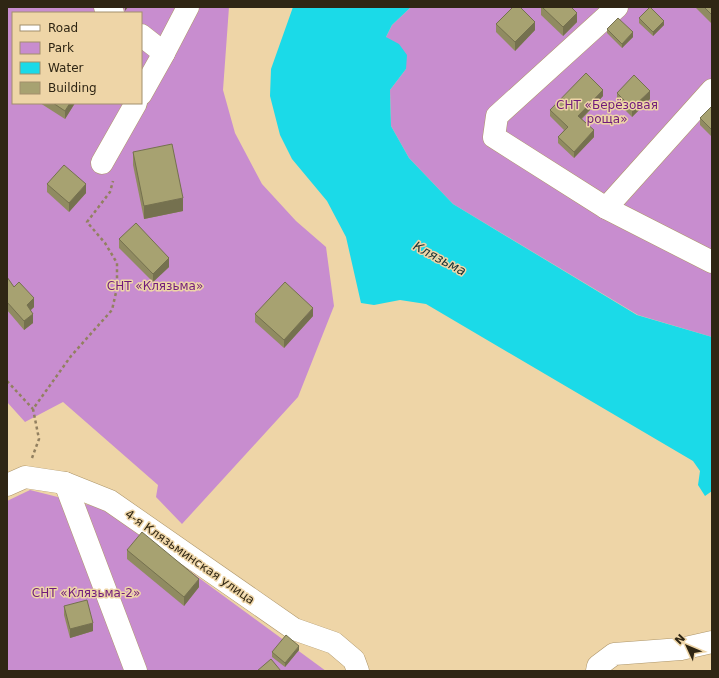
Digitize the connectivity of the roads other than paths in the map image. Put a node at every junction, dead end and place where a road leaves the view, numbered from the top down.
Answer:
1 (188, 7) edge
2 (617, 7) edge
3 (142, 36) edge
4 (164, 53) junction
5 (712, 90) edge
6 (142, 92) edge
7 (135, 104) edge
8 (102, 163) road end
9 (606, 208) junction
10 (712, 262) edge
11 (16, 481) edge
12 (65, 483) junction
13 (712, 642) edge
14 (136, 671) edge
15 (358, 671) edge
16 (597, 671) edge

1 - 4 street
2 - 9 street
3 - 4 street
4 - 6 street
5 - 9 street
7 - 8 street
9 - 10 street
11 - 12 street, 4-я Клязьминская улица
12 - 14 street
12 - 15 street, 4-я Клязьминская улица
13 - 16 street

